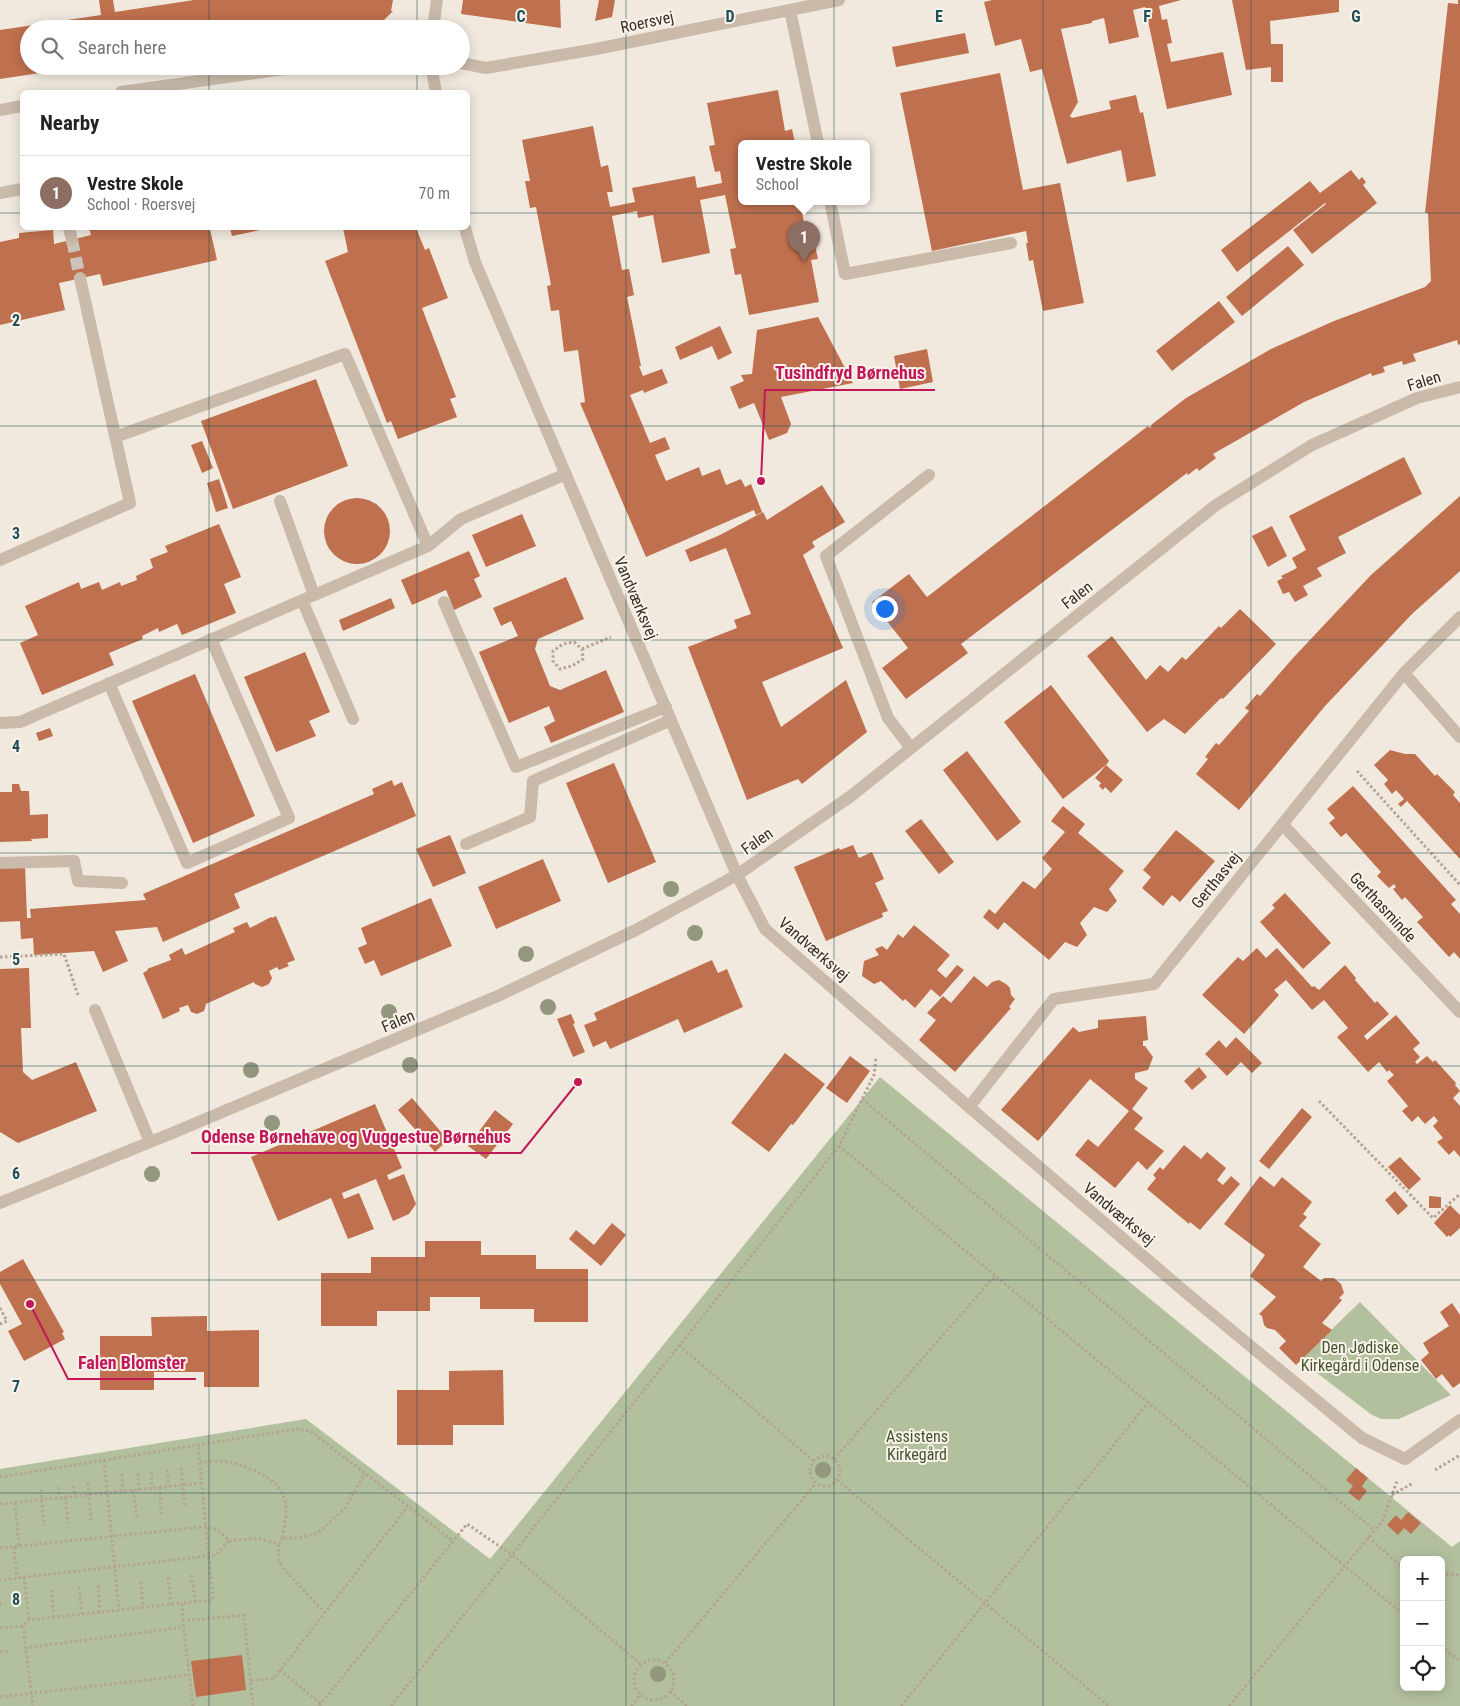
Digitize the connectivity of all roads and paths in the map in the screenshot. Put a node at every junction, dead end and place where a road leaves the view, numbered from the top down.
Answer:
1 (437, 0) edge
2 (839, 0) edge
3 (790, 10) junction
4 (434, 20) edge
5 (470, 65) edge
6 (242, 75) edge
7 (433, 75) edge
8 (135, 90) edge
9 (436, 90) edge
10 (20, 106) edge
11 (0, 110) edge
12 (817, 140) edge
13 (20, 189) edge
14 (0, 193) edge
15 (831, 205) edge
16 (466, 230) edge
17 (1011, 243) dead end
18 (80, 278) tunnel mouth
19 (1460, 387) edge
20 (115, 437) junction
21 (566, 474) junction
22 (929, 475) dead end
23 (280, 501) dead end
24 (428, 546) junction
25 (0, 560) edge
26 (308, 598) junction
27 (444, 602) dead end
28 (1460, 617) edge
29 (632, 628) junction
30 (211, 639) junction
31 (582, 649) junction
32 (1404, 673) junction
33 (109, 684) junction
34 (666, 707) junction
35 (353, 719) dead end
36 (671, 720) junction
37 (0, 723) edge
38 (1460, 737) edge
39 (911, 748) junction
40 (1340, 752) junction
41 (1282, 824) junction
42 (466, 844) dead end
43 (0, 863) edge
44 (737, 875) junction
45 (122, 882) dead end
46 (1460, 885) edge
47 (0, 957) edge
48 (95, 1010) joint
49 (1460, 1012) edge
50 (874, 1075) dead end
51 (862, 1099) junction
52 (1319, 1101) dead end
53 (969, 1107) junction
54 (150, 1142) junction
55 (839, 1146) junction
56 (1460, 1194) edge
57 (0, 1202) edge
58 (996, 1276) junction
59 (0, 1308) edge
60 (0, 1324) edge
61 (679, 1345) junction
62 (1148, 1403) junction
63 (1460, 1420) edge
64 (198, 1445) junction
65 (104, 1460) junction
66 (834, 1460) junction
67 (1405, 1460) junction
68 (814, 1461) junction
69 (200, 1462) junction
70 (180, 1468) dead end
71 (167, 1470) dead end
72 (151, 1472) dead end
73 (138, 1473) dead end
74 (365, 1473) junction
75 (122, 1474) dead end
76 (0, 1477) edge
77 (837, 1480) junction
78 (88, 1483) dead end
79 (202, 1483) junction
80 (816, 1483) junction
81 (183, 1485) junction
82 (73, 1486) dead end
83 (169, 1486) junction
84 (58, 1487) dead end
85 (160, 1487) junction
86 (152, 1488) junction
87 (41, 1490) dead end
88 (133, 1490) junction
89 (139, 1490) junction
90 (123, 1491) junction
91 (106, 1493) junction
92 (88, 1495) junction
93 (75, 1496) junction
94 (65, 1497) junction
95 (60, 1498) junction
96 (41, 1500) junction
97 (15, 1502) junction
98 (0, 1504) edge
99 (408, 1506) junction
100 (185, 1508) dead end
101 (161, 1514) dead end
102 (137, 1517) dead end
103 (91, 1520) dead end
104 (68, 1523) dead end
105 (44, 1526) dead end
106 (206, 1527) junction
107 (1374, 1530) junction
108 (110, 1537) junction
109 (1368, 1537) junction
110 (282, 1538) junction
111 (229, 1540) junction
112 (453, 1540) junction
113 (279, 1544) junction
114 (19, 1546) junction
115 (14, 1547) junction
116 (0, 1548) edge
117 (512, 1554) junction
118 (209, 1556) junction
119 (1400, 1565) edge
120 (1344, 1566) junction
121 (114, 1567) junction
122 (1445, 1574) edge
123 (1460, 1574) edge
124 (191, 1575) dead end
125 (24, 1577) junction
126 (168, 1577) dead end
127 (17, 1578) junction
128 (0, 1580) edge
129 (141, 1582) dead end
130 (98, 1585) dead end
131 (79, 1587) dead end
132 (51, 1590) dead end
133 (196, 1602) junction
134 (6, 1603) dead end
135 (182, 1603) junction
136 (985, 1603) junction
137 (0, 1604) edge
138 (171, 1604) junction
139 (143, 1608) junction
140 (118, 1610) junction
141 (100, 1612) junction
142 (1400, 1612) edge
143 (325, 1613) junction
144 (82, 1614) junction
145 (54, 1617) junction
146 (29, 1620) junction
147 (183, 1620) junction
148 (23, 1626) junction
149 (184, 1627) junction
150 (0, 1628) edge
151 (25, 1648) junction
152 (1445, 1649) edge
153 (8, 1651) dead end
154 (0, 1652) edge
155 (1460, 1661) edge
156 (666, 1663) junction
157 (642, 1665) junction
158 (280, 1670) junction
159 (189, 1675) junction
160 (251, 1681) junction
161 (670, 1692) junction
162 (31, 1694) junction
163 (641, 1694) junction
164 (0, 1697) edge
165 (320, 1705) edge
166 (32, 1706) edge
167 (193, 1706) edge
168 (253, 1706) edge
169 (391, 1706) edge
170 (631, 1706) edge
171 (687, 1706) edge
172 (901, 1706) edge
173 (1109, 1706) edge
174 (1229, 1706) edge

1 - 4 street
2 - 3 street, Roersvej
3 - 5 street, Roersvej
3 - 12 street
6 - 8 street
7 - 9 street
10 - 11 street
13 - 14 street
15 - 17 street
16 - 21 street, Vandværksvej
18 - 20 street
19 - 39 street, Falen
20 - 24 street
20 - 25 street
21 - 24 street
21 - 29 street, Vandværksvej
22 - 39 street
23 - 26 street
24 - 26 street
26 - 30 street
26 - 35 street
27 - 34 street
28 - 32 street, Gerthasvej
29 - 31 path
29 - 34 street, Vandværksvej
30 - 33 street
30 - 33 street
31 - 31 path
32 - 38 street
32 - 40 street, Gerthasvej
33 - 37 street
34 - 36 street, Vandværksvej
36 - 42 street
36 - 44 street, Vandværksvej
39 - 44 street, Falen
40 - 41 street, Gerthasvej
40 - 46 path
41 - 49 street, Gerthasminde
41 - 53 street, Gerthasvej
43 - 45 street
44 - 53 street, Vandværksvej
44 - 54 street, Falen
47 - 48 path
48 - 54 street
50 - 51 path
51 - 55 path
51 - 107 path
52 - 56 path
53 - 67 street, Vandværksvej
54 - 57 street, Falen
55 - 58 path
55 - 61 path
58 - 62 path
58 - 66 path
59 - 60 path
61 - 68 path
61 - 117 path
62 - 120 path
62 - 136 path
63 - 67 street
64 - 65 path
64 - 69 path
64 - 74 path
65 - 76 path
65 - 91 path
66 - 68 path
66 - 77 path
67 - 107 path
68 - 80 path
69 - 79 path
69 - 110 path
70 - 81 path
71 - 83 path
72 - 86 path
73 - 89 path
74 - 99 path
74 - 110 path
75 - 90 path
77 - 80 path
77 - 136 path
78 - 92 path
79 - 81 path
79 - 106 path
80 - 156 path
81 - 83 path
81 - 100 path
82 - 93 path
83 - 85 path
84 - 95 path
85 - 86 path
85 - 101 path
86 - 89 path
87 - 96 path
88 - 89 path
88 - 90 path
88 - 102 path
90 - 91 path
91 - 92 path
91 - 108 path
92 - 93 path
92 - 103 path
93 - 94 path
94 - 95 path
94 - 104 path
95 - 96 path
96 - 97 path
96 - 105 path
97 - 98 path
97 - 114 path
99 - 112 path
99 - 143 path
106 - 108 path
106 - 111 path
106 - 118 path
107 - 109 path
108 - 114 path
108 - 121 path
109 - 119 path
109 - 120 path
110 - 113 path
111 - 113 path
111 - 118 path
112 - 117 path
112 - 165 path
113 - 143 path
114 - 115 path
115 - 116 path
115 - 127 path
117 - 157 path
117 - 169 path
118 - 121 path
118 - 133 path
120 - 142 path
120 - 174 path
121 - 125 path
121 - 140 path
122 - 123 path
124 - 133 path
125 - 127 path
125 - 146 path
126 - 138 path
127 - 128 path
129 - 139 path
130 - 141 path
131 - 144 path
132 - 145 path
133 - 135 path
134 - 137 path
135 - 138 path
135 - 147 path
136 - 172 path
136 - 173 path
138 - 139 path
139 - 140 path
140 - 141 path
141 - 144 path
143 - 158 path
144 - 145 path
145 - 146 path
146 - 148 path
147 - 149 path
147 - 160 path
148 - 150 path
148 - 151 path
149 - 151 path
149 - 159 path
151 - 162 path
152 - 155 path
153 - 154 path
156 - 157 path
156 - 161 path
157 - 163 path
158 - 160 path
158 - 165 path
159 - 162 path
159 - 167 path
160 - 168 path
161 - 163 path
161 - 171 path
162 - 164 path
162 - 166 path
163 - 170 path

